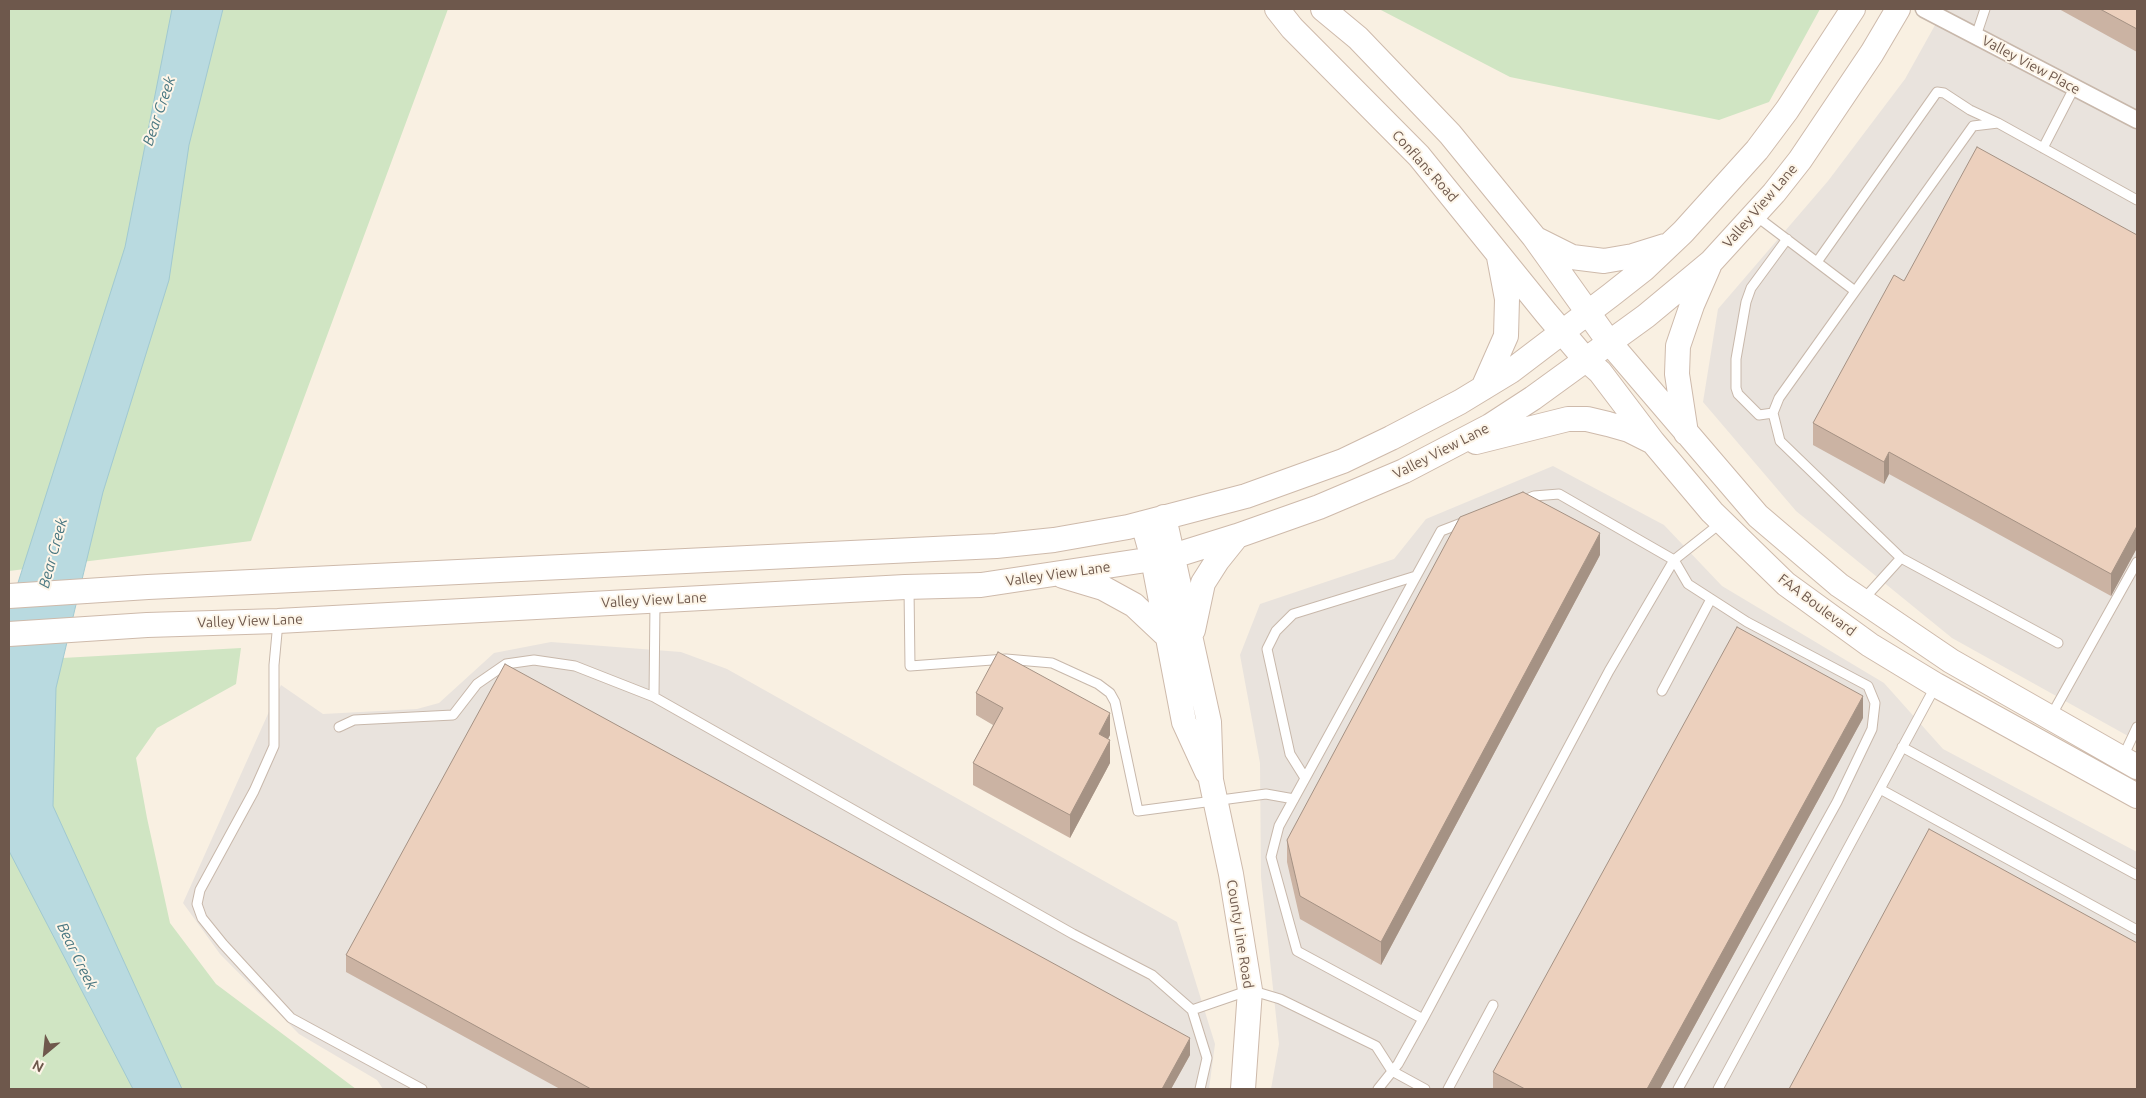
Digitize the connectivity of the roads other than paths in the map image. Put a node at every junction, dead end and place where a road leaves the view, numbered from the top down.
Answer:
1 (1277, 9) edge
2 (1324, 9) edge
3 (1853, 9) edge
4 (1898, 9) edge
5 (1924, 9) edge
6 (1984, 9) edge
7 (1976, 36) junction
8 (2074, 88) junction
9 (2137, 120) edge
10 (1998, 123) junction
11 (2044, 148) junction
12 (2137, 200) edge
13 (1755, 215) junction
14 (1534, 238) junction
15 (1787, 239) junction
16 (1670, 244) junction
17 (1499, 253) junction
18 (1711, 262) junction
19 (1817, 262) junction
20 (1855, 292) junction
21 (1590, 313) junction
22 (1563, 333) junction
23 (1609, 342) junction
24 (1585, 359) junction
25 (1483, 388) junction
26 (1773, 413) junction
27 (1686, 433) junction
28 (1653, 442) junction
29 (1443, 451) junction
30 (1516, 503) edge
31 (1479, 517) edge
32 (1154, 520) junction
33 (1722, 522) junction
34 (1237, 536) junction
35 (1163, 557) junction
36 (1902, 558) junction
37 (1674, 560) junction
38 (2137, 562) edge
39 (650, 564) junction
40 (1059, 574) junction
41 (1416, 576) junction
42 (909, 586) junction
43 (9, 596) edge
44 (1711, 599) junction
45 (655, 601) junction
46 (1862, 601) junction
47 (278, 621) junction
48 (9, 634) edge
49 (1167, 636) junction
50 (1191, 640) junction
51 (2058, 643) dead end
52 (1936, 685) junction
53 (1662, 691) dead end
54 (654, 697) junction
55 (2050, 718) junction
56 (2137, 727) edge
57 (339, 728) dead end
58 (1902, 747) junction
59 (2130, 763) edge
60 (1306, 778) junction
61 (2110, 781) junction
62 (1880, 789) junction
63 (1213, 790) junction
64 (2137, 796) edge
65 (1294, 799) junction
66 (2137, 874) edge
67 (2137, 930) edge
68 (1250, 990) junction
69 (1494, 1005) dead end
70 (1192, 1010) junction
71 (1423, 1019) junction
72 (1392, 1071) junction
73 (422, 1089) edge
74 (1200, 1089) edge
75 (1243, 1089) edge
76 (1378, 1089) edge
77 (1425, 1089) edge
78 (1448, 1089) edge
79 (1678, 1089) edge
80 (1718, 1089) edge

1 - 17 main road, Conflans Road
2 - 14 main road
3 - 16 main road
4 - 13 main road, Valley View Lane
5 - 7 street, Valley View Place
6 - 7 lane
7 - 8 street, Valley View Place
8 - 9 street, Valley View Place
8 - 11 lane
10 - 11 lane
10 - 19 lane
10 - 20 lane
11 - 12 lane
13 - 15 lane
13 - 18 main road, Valley View Lane
14 - 16 main road
14 - 21 main road
15 - 19 lane
15 - 26 lane
16 - 21 main road
17 - 22 main road, Conflans Road
17 - 25 main road
18 - 23 main road, Valley View Lane
18 - 27 main road
19 - 20 lane
20 - 26 lane
21 - 22 main road
21 - 23 main road
22 - 24 main road, FAA Boulevard
22 - 25 main road
23 - 24 main road, Valley View Lane
23 - 27 main road
24 - 28 main road, FAA Boulevard
24 - 29 main road, Valley View Lane
25 - 32 main road
26 - 36 lane
27 - 46 main road
28 - 29 main road
28 - 33 main road, FAA Boulevard
29 - 34 main road, Valley View Lane
30 - 37 lane
31 - 41 lane
32 - 35 main road, County Line Road
32 - 39 main road
33 - 37 lane
33 - 52 main road, FAA Boulevard
34 - 35 main road, Valley View Lane
34 - 50 main road
35 - 40 main road, Valley View Lane
35 - 49 main road, County Line Road
35 - 50 main road, County Line Road
36 - 46 lane
36 - 51 lane
37 - 44 lane
37 - 71 lane
38 - 55 lane
39 - 43 main road
39 - 45 main road
40 - 42 main road, Valley View Lane
40 - 49 main road
41 - 60 lane
41 - 60 lane
42 - 45 main road, Valley View Lane
42 - 63 lane
44 - 53 lane
44 - 79 lane
45 - 47 main road, Valley View Lane
45 - 54 lane
46 - 55 main road
47 - 48 main road, Valley View Lane
47 - 73 lane
49 - 63 main road, County Line Road
50 - 63 main road, County Line Road
52 - 58 lane
52 - 61 main road, FAA Boulevard
54 - 57 lane
54 - 70 lane
55 - 59 main road
56 - 59 lane
58 - 62 lane
58 - 66 lane
59 - 61 main road
60 - 65 lane
61 - 64 main road, FAA Boulevard
62 - 67 lane
62 - 80 lane
63 - 65 lane
63 - 68 main road, County Line Road
65 - 71 lane
68 - 70 lane
68 - 72 lane
68 - 75 main road, County Line Road
69 - 78 lane
70 - 74 lane
71 - 72 lane
72 - 76 lane
72 - 77 lane

